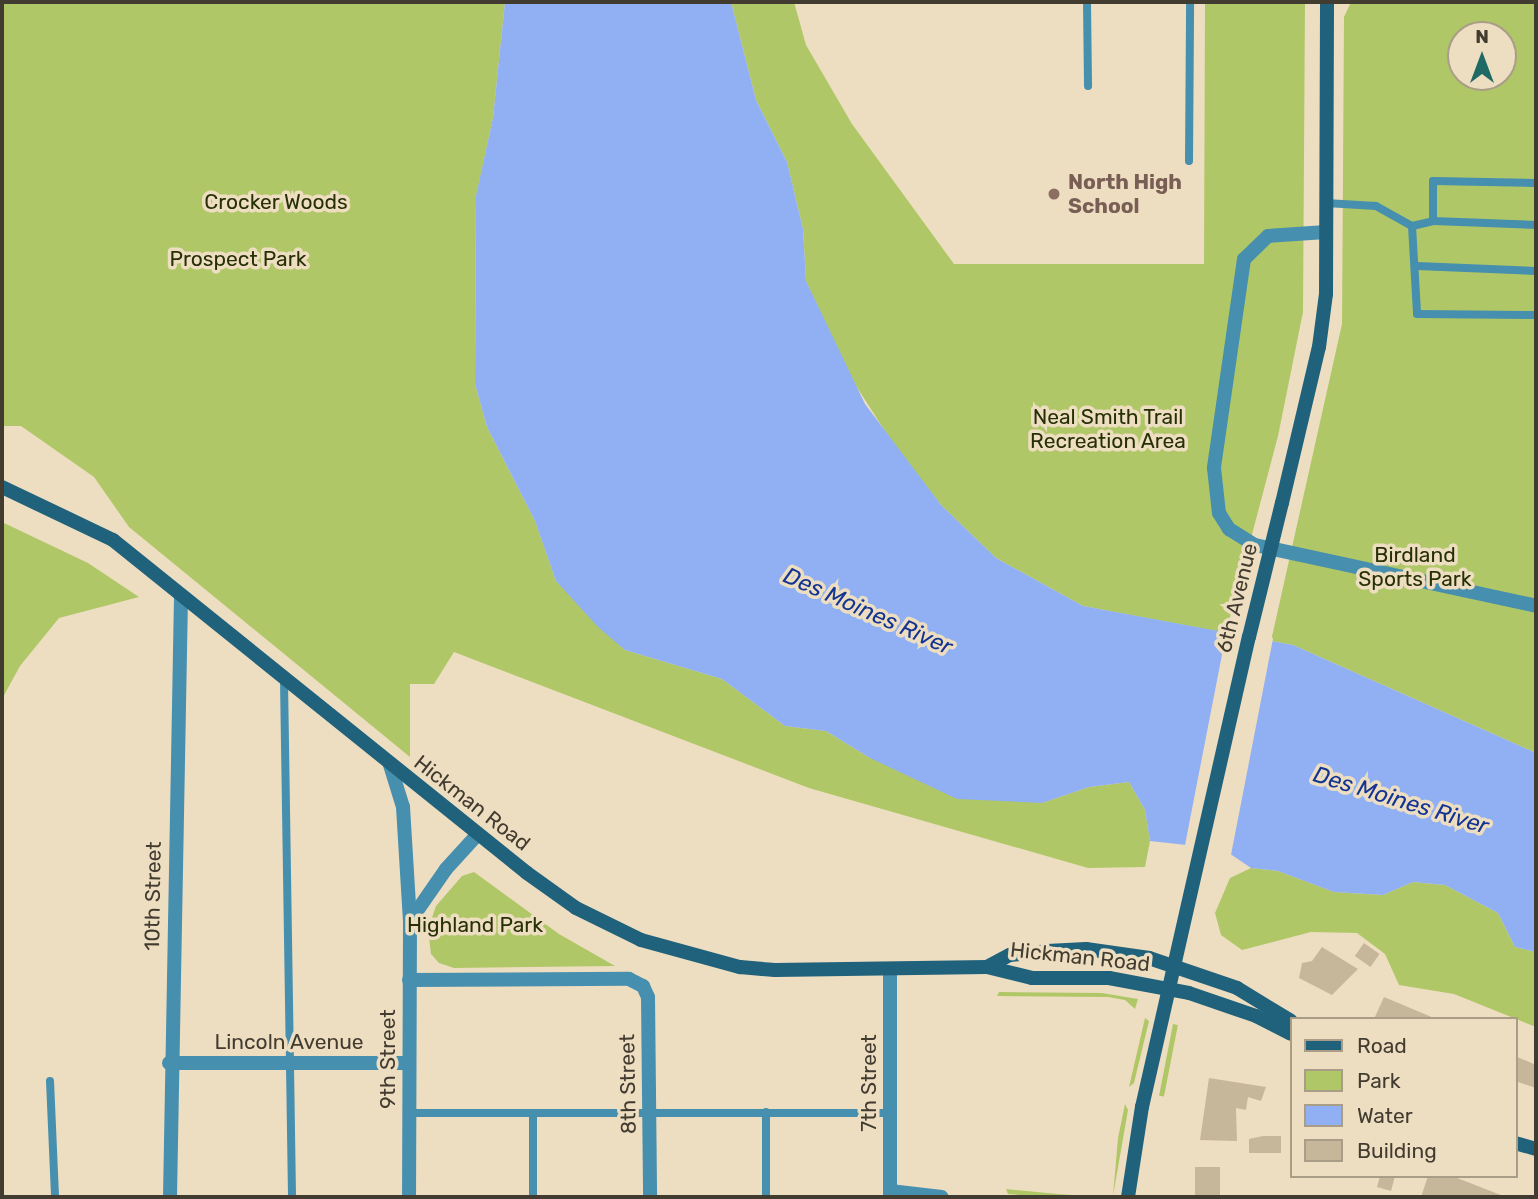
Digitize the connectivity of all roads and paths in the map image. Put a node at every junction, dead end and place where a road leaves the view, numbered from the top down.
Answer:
1 (1087, 2) edge
2 (1190, 2) edge
3 (1327, 2) edge
4 (1088, 86) dead end
5 (1189, 161) dead end
6 (1536, 183) edge
7 (1326, 203) junction
8 (1433, 221) junction
9 (1536, 225) edge
10 (1412, 226) junction
11 (1326, 232) junction
12 (1417, 266) junction
13 (1536, 271) edge
14 (1536, 315) edge
15 (2, 487) edge
16 (181, 596) junction
17 (1536, 606) edge
18 (284, 680) junction
19 (390, 765) junction
20 (478, 834) junction
21 (410, 921) junction
22 (1174, 964) junction
23 (987, 967) junction
24 (890, 969) junction
25 (409, 980) junction
26 (1168, 989) junction
27 (1290, 1020) edge
28 (1290, 1034) edge
29 (169, 1063) junction
30 (291, 1063) junction
31 (409, 1063) junction
32 (50, 1081) dead end
33 (649, 1112) junction
34 (766, 1112) junction
35 (409, 1113) junction
36 (533, 1113) junction
37 (890, 1113) junction
38 (1517, 1144) edge
39 (1536, 1149) edge
40 (890, 1194) edge
41 (55, 1197) edge
42 (170, 1197) edge
43 (292, 1197) edge
44 (409, 1197) edge
45 (533, 1197) edge
46 (650, 1197) edge
47 (766, 1197) edge
48 (942, 1197) edge
49 (1128, 1197) edge

1 - 4 lane
2 - 5 lane
3 - 7 main road, 6th Avenue
6 - 8 lane
7 - 10 lane
7 - 11 main road, 6th Avenue
8 - 9 lane
8 - 10 lane
10 - 12 lane
11 - 17 street
11 - 22 main road, 6th Avenue, bridge
12 - 13 lane
12 - 14 lane
15 - 16 main road, Hickman Road
16 - 18 main road, Hickman Road
16 - 29 street, 10th Street
18 - 19 main road, Hickman Road
18 - 30 lane
19 - 20 main road, Hickman Road
19 - 21 street, 9th Street
20 - 21 street
20 - 24 main road, Hickman Road
21 - 25 street, 9th Street
22 - 23 main road, Hickman Road
22 - 26 main road, 6th Avenue
22 - 27 main road, Hickman Road
23 - 24 main road, Hickman Road
23 - 26 main road, Hickman Road
24 - 37 street, 7th Street
25 - 31 street, 9th Street
25 - 33 street, 8th Street
26 - 28 main road, Hickman Road
26 - 49 main road, 6th Avenue
29 - 30 street, Lincoln Avenue
29 - 42 street, 10th Street
30 - 31 street, Lincoln Avenue
30 - 43 lane
31 - 35 street, 9th Street
32 - 41 lane
33 - 34 lane
33 - 36 lane
33 - 46 street, 8th Street
34 - 37 lane
34 - 47 lane
35 - 36 lane
35 - 44 street, 9th Street
36 - 45 lane
37 - 40 street, 7th Street
38 - 39 main road
40 - 48 street

